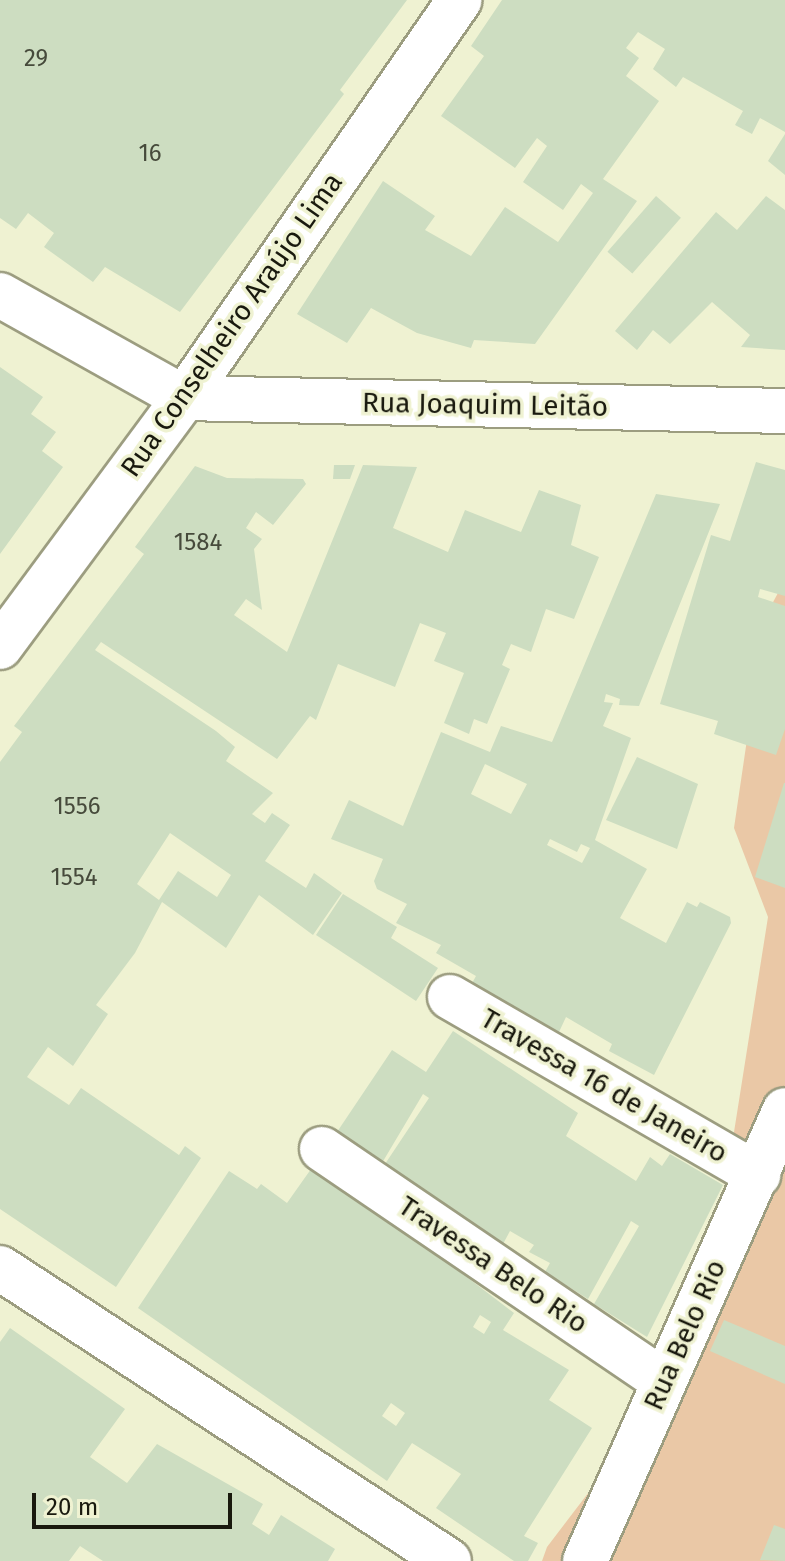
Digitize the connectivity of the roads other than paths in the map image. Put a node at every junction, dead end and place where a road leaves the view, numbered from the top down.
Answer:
1 (460, 0) edge
2 (0, 295) edge
3 (184, 398) junction
4 (785, 411) edge
5 (0, 647) edge
6 (450, 997) dead end
7 (785, 1110) edge
8 (322, 1149) dead end
9 (758, 1175) junction
10 (0, 1268) edge
11 (664, 1381) junction
12 (449, 1561) edge
13 (585, 1561) edge

1 - 3 street, Rua Conselheiro Araújo Lima
2 - 3 street
3 - 4 street, Rua Joaquim Leitão
3 - 5 street, Rua Conselheiro Araújo Lima
6 - 9 street, Travessa 16 de Janeiro
7 - 9 street, Rua Belo Rio
8 - 11 street, Travessa Belo Rio
9 - 11 street, Rua Belo Rio
10 - 12 street
11 - 13 street, Rua Belo Rio

